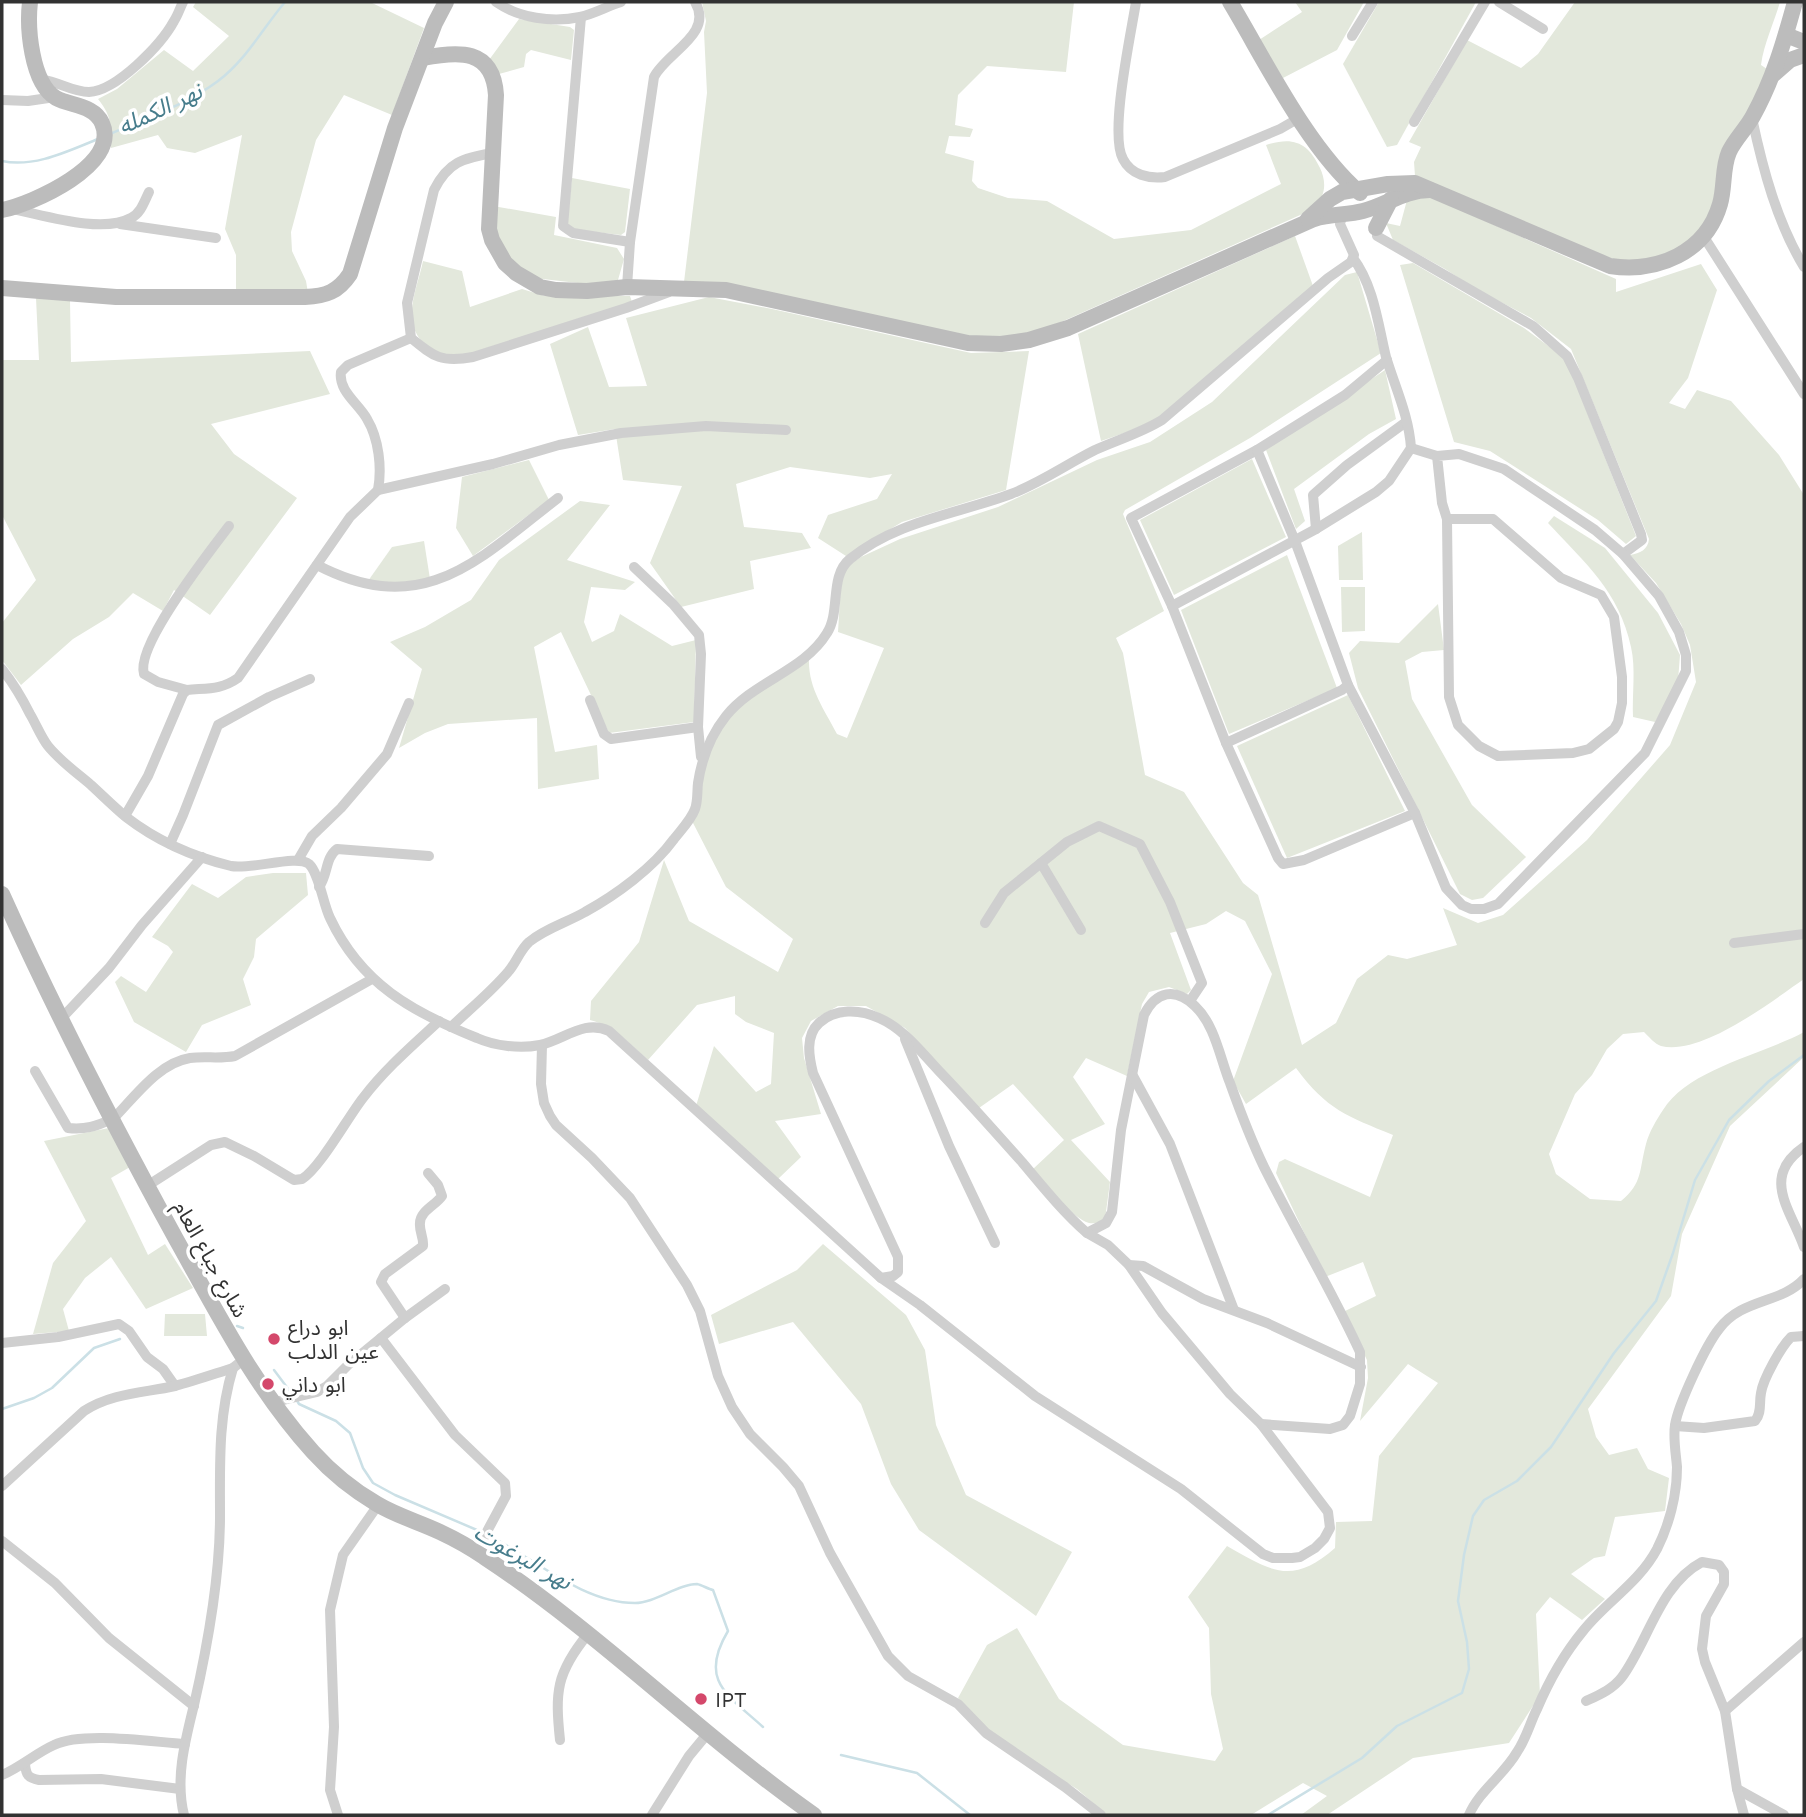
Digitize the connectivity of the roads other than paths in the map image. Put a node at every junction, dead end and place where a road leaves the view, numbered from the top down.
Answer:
1 (30, 2) edge
2 (446, 2) edge
3 (496, 2) edge
4 (621, 2) edge
5 (695, 2) edge
6 (1136, 2) edge
7 (1230, 2) edge
8 (1373, 2) edge
9 (1485, 2) edge
10 (1499, 2) edge
11 (1795, 2) edge
12 (181, 3) edge
13 (581, 17) junction
14 (1543, 29) dead end
15 (1786, 35) junction
16 (1352, 36) dead end
17 (431, 38) junction
18 (1804, 42) edge
19 (449, 53) junction
20 (1804, 55) edge
21 (423, 58) junction
22 (1774, 74) junction
23 (42, 80) junction
24 (55, 97) junction
25 (2, 100) edge
26 (1299, 118) junction
27 (1752, 118) junction
28 (1414, 122) dead end
29 (1316, 143) junction
30 (492, 153) junction
31 (1356, 189) junction
32 (1430, 190) junction
33 (149, 192) dead end
34 (1337, 195) junction
35 (1391, 199) junction
36 (6, 209) edge
37 (1370, 209) junction
38 (1347, 213) junction
39 (117, 223) junction
40 (1303, 223) junction
41 (1377, 232) joint
42 (1704, 237) junction
43 (216, 239) dead end
44 (631, 242) junction
45 (1353, 258) junction
46 (1804, 267) edge
47 (627, 287) junction
48 (681, 287) junction
49 (2, 288) edge
50 (411, 338) junction
51 (1387, 360) junction
52 (1804, 394) edge
53 (1406, 422) junction
54 (786, 430) dead end
55 (1411, 448) junction
56 (1257, 450) junction
57 (1437, 456) junction
58 (378, 490) junction
59 (558, 498) dead end
60 (1447, 519) junction
61 (229, 526) dead end
62 (1316, 529) junction
63 (1295, 541) junction
64 (1623, 554) junction
65 (317, 565) junction
66 (634, 567) dead end
67 (1172, 606) junction
68 (2, 669) edge
69 (310, 679) dead end
70 (1348, 685) junction
71 (187, 690) junction
72 (590, 700) dead end
73 (409, 703) dead end
74 (698, 727) junction
75 (1226, 743) junction
76 (702, 763) junction
77 (1415, 813) junction
78 (125, 816) junction
79 (170, 844) junction
80 (429, 856) dead end
81 (202, 857) junction
82 (298, 860) junction
83 (1041, 863) junction
84 (319, 887) junction
85 (2, 894) edge
86 (985, 923) dead end
87 (1081, 930) dead end
88 (1804, 934) edge
89 (1734, 943) dead end
90 (372, 979) junction
91 (1189, 1001) junction
92 (60, 1020) junction
93 (439, 1021) junction
94 (451, 1027) junction
95 (903, 1033) junction
96 (542, 1045) junction
97 (35, 1071) dead end
98 (1133, 1076) junction
99 (1129, 1096) junction
100 (1145, 1099) junction
101 (112, 1119) junction
102 (1804, 1147) edge
103 (428, 1173) dead end
104 (148, 1186) junction
105 (1087, 1233) junction
106 (995, 1244) dead end
107 (1804, 1247) edge
108 (1129, 1265) junction
109 (881, 1278) junction
110 (1804, 1279) edge
111 (445, 1289) dead end
112 (1234, 1310) junction
113 (405, 1318) junction
114 (1804, 1336) edge
115 (381, 1338) junction
116 (2, 1343) edge
117 (238, 1364) junction
118 (1361, 1367) junction
119 (175, 1386) junction
120 (277, 1401) junction
121 (1261, 1424) junction
122 (1675, 1426) junction
123 (2, 1486) edge
124 (378, 1505) junction
125 (2, 1541) edge
126 (479, 1546) junction
127 (588, 1634) junction
128 (1804, 1642) edge
129 (1586, 1701) dead end
130 (194, 1706) junction
131 (1725, 1711) junction
132 (708, 1733) junction
133 (560, 1740) dead end
134 (185, 1744) junction
135 (25, 1764) junction
136 (2, 1775) edge
137 (180, 1789) junction
138 (1737, 1789) junction
139 (184, 1815) edge
140 (338, 1815) edge
141 (652, 1815) edge
142 (814, 1815) edge
143 (1101, 1815) edge
144 (1469, 1815) edge
145 (1744, 1815) edge
146 (1784, 1815) edge

1 - 23 street
2 - 17 street
3 - 13 street
4 - 13 street
5 - 44 street
6 - 26 street
7 - 26 street
8 - 16 street
9 - 28 street
10 - 14 street
11 - 15 street
12 - 23 street
13 - 44 street
15 - 18 street
15 - 22 street
17 - 19 street
17 - 21 street
19 - 21 street
19 - 30 street
20 - 22 street
21 - 49 street
22 - 27 street
23 - 24 street
24 - 25 street
24 - 36 street
26 - 29 street
27 - 42 street
27 - 46 street
29 - 31 street
29 - 34 street
30 - 47 street
30 - 50 street
31 - 32 street
31 - 34 street
31 - 37 street
32 - 35 street
32 - 42 street
33 - 39 street
34 - 38 street
34 - 40 street
35 - 37 street
35 - 41 street
36 - 39 street
37 - 38 street
38 - 40 street
38 - 45 street
39 - 43 street
40 - 48 street
41 - 64 street
42 - 52 street
44 - 47 street
45 - 51 street
45 - 76 street
47 - 48 street
48 - 50 street
50 - 58 street
51 - 53 street
51 - 56 street
53 - 55 street
53 - 62 street
54 - 58 street
55 - 57 street
55 - 62 street
56 - 63 street
56 - 67 street
57 - 60 street
57 - 64 street
58 - 65 street
59 - 65 street
60 - 60 street
61 - 71 street
62 - 63 street
63 - 67 street
63 - 70 street
64 - 77 street
65 - 71 street
66 - 74 street
67 - 75 street
68 - 78 street
69 - 79 street
70 - 75 street
70 - 77 street
71 - 78 street
72 - 74 street
73 - 82 street
74 - 76 street
75 - 77 street
76 - 94 street
78 - 79 street
79 - 81 street
80 - 84 street
81 - 82 street
81 - 92 street
82 - 84 street
83 - 86 street
83 - 87 street
83 - 91 street
84 - 90 street
85 - 92 street, شارع جباع العام
88 - 89 street
90 - 93 street
90 - 101 street
91 - 98 street
91 - 118 street
92 - 101 street, شارع جباع العام
93 - 94 street
93 - 104 street
94 - 96 street
95 - 105 street
95 - 106 street
95 - 109 street
96 - 109 street
96 - 143 street
97 - 101 street
98 - 99 street
98 - 100 street
99 - 100 street
99 - 105 street
100 - 112 street
101 - 104 street, شارع جباع العام
102 - 107 street
103 - 113 street
104 - 117 street, شارع جباع العام
105 - 108 street
108 - 112 street
108 - 121 street
109 - 121 street
110 - 122 street
111 - 113 street
112 - 118 street
113 - 115 street
114 - 122 street
115 - 120 street
115 - 126 street
116 - 119 street
117 - 119 street
117 - 120 street, شارع جباع العام
117 - 130 street
118 - 121 street
119 - 123 street
120 - 124 street, شارع جباع العام
122 - 144 street
124 - 126 street, شارع جباع العام
124 - 140 street
125 - 130 street
126 - 127 street, شارع جباع العام
127 - 132 street, شارع جباع العام
127 - 133 street
128 - 131 street
129 - 131 street
130 - 134 street
131 - 138 street
132 - 141 street
132 - 142 street, شارع جباع العام
134 - 135 street
134 - 137 street
135 - 136 street
135 - 137 street
137 - 139 street
138 - 145 street
138 - 146 street

